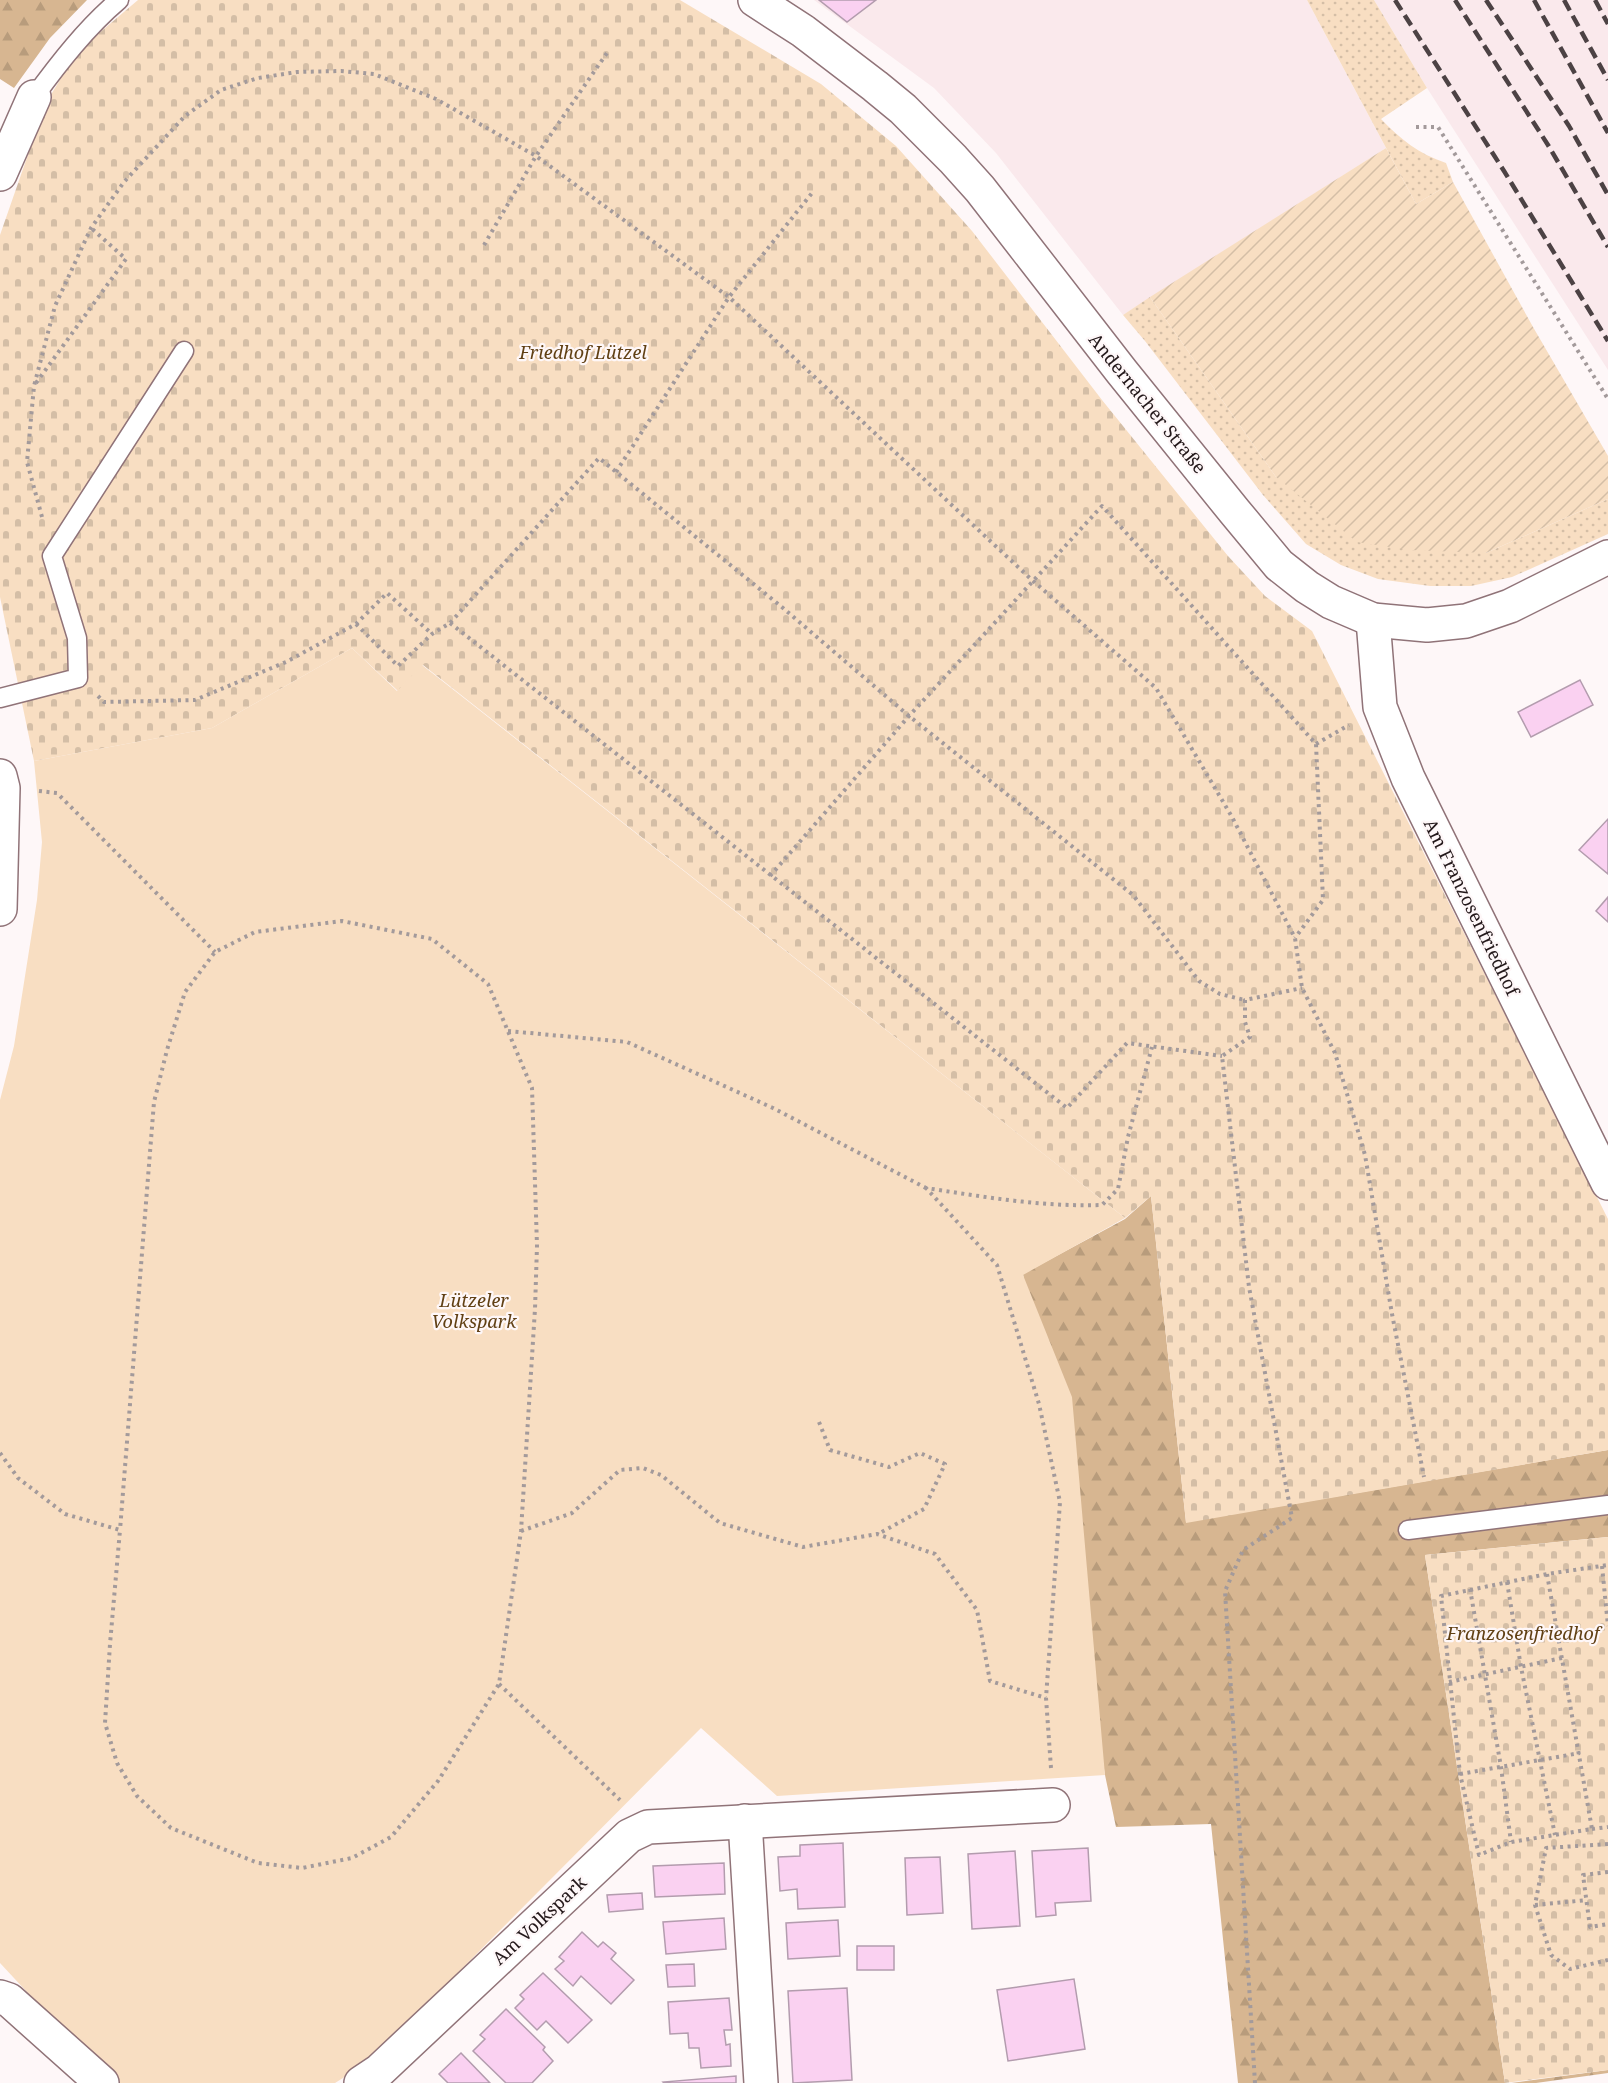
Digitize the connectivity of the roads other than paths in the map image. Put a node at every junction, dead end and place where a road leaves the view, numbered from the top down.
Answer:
1 (119, 0) edge
2 (755, 0) edge
3 (34, 97) joint
4 (0, 174) edge
5 (184, 351) dead end
6 (1608, 557) edge
7 (1373, 620) junction
8 (0, 698) edge
9 (1, 782) edge
10 (0, 909) edge
11 (1608, 1183) edge
12 (1608, 1505) edge
13 (1408, 1530) dead end
14 (1053, 1805) road end
15 (745, 1821) junction
16 (0, 1997) edge
17 (102, 2083) edge
18 (361, 2083) edge
19 (761, 2083) edge

1 - 3 lane
2 - 7 street, Andernacher Straße
3 - 4 street
5 - 8 lane
6 - 7 street, Andernacher Straße
7 - 11 street, Am Franzosenfriedhof
9 - 10 street
12 - 13 lane
14 - 15 street, Am Volkspark
15 - 18 street, Am Volkspark
15 - 19 street
16 - 17 street

